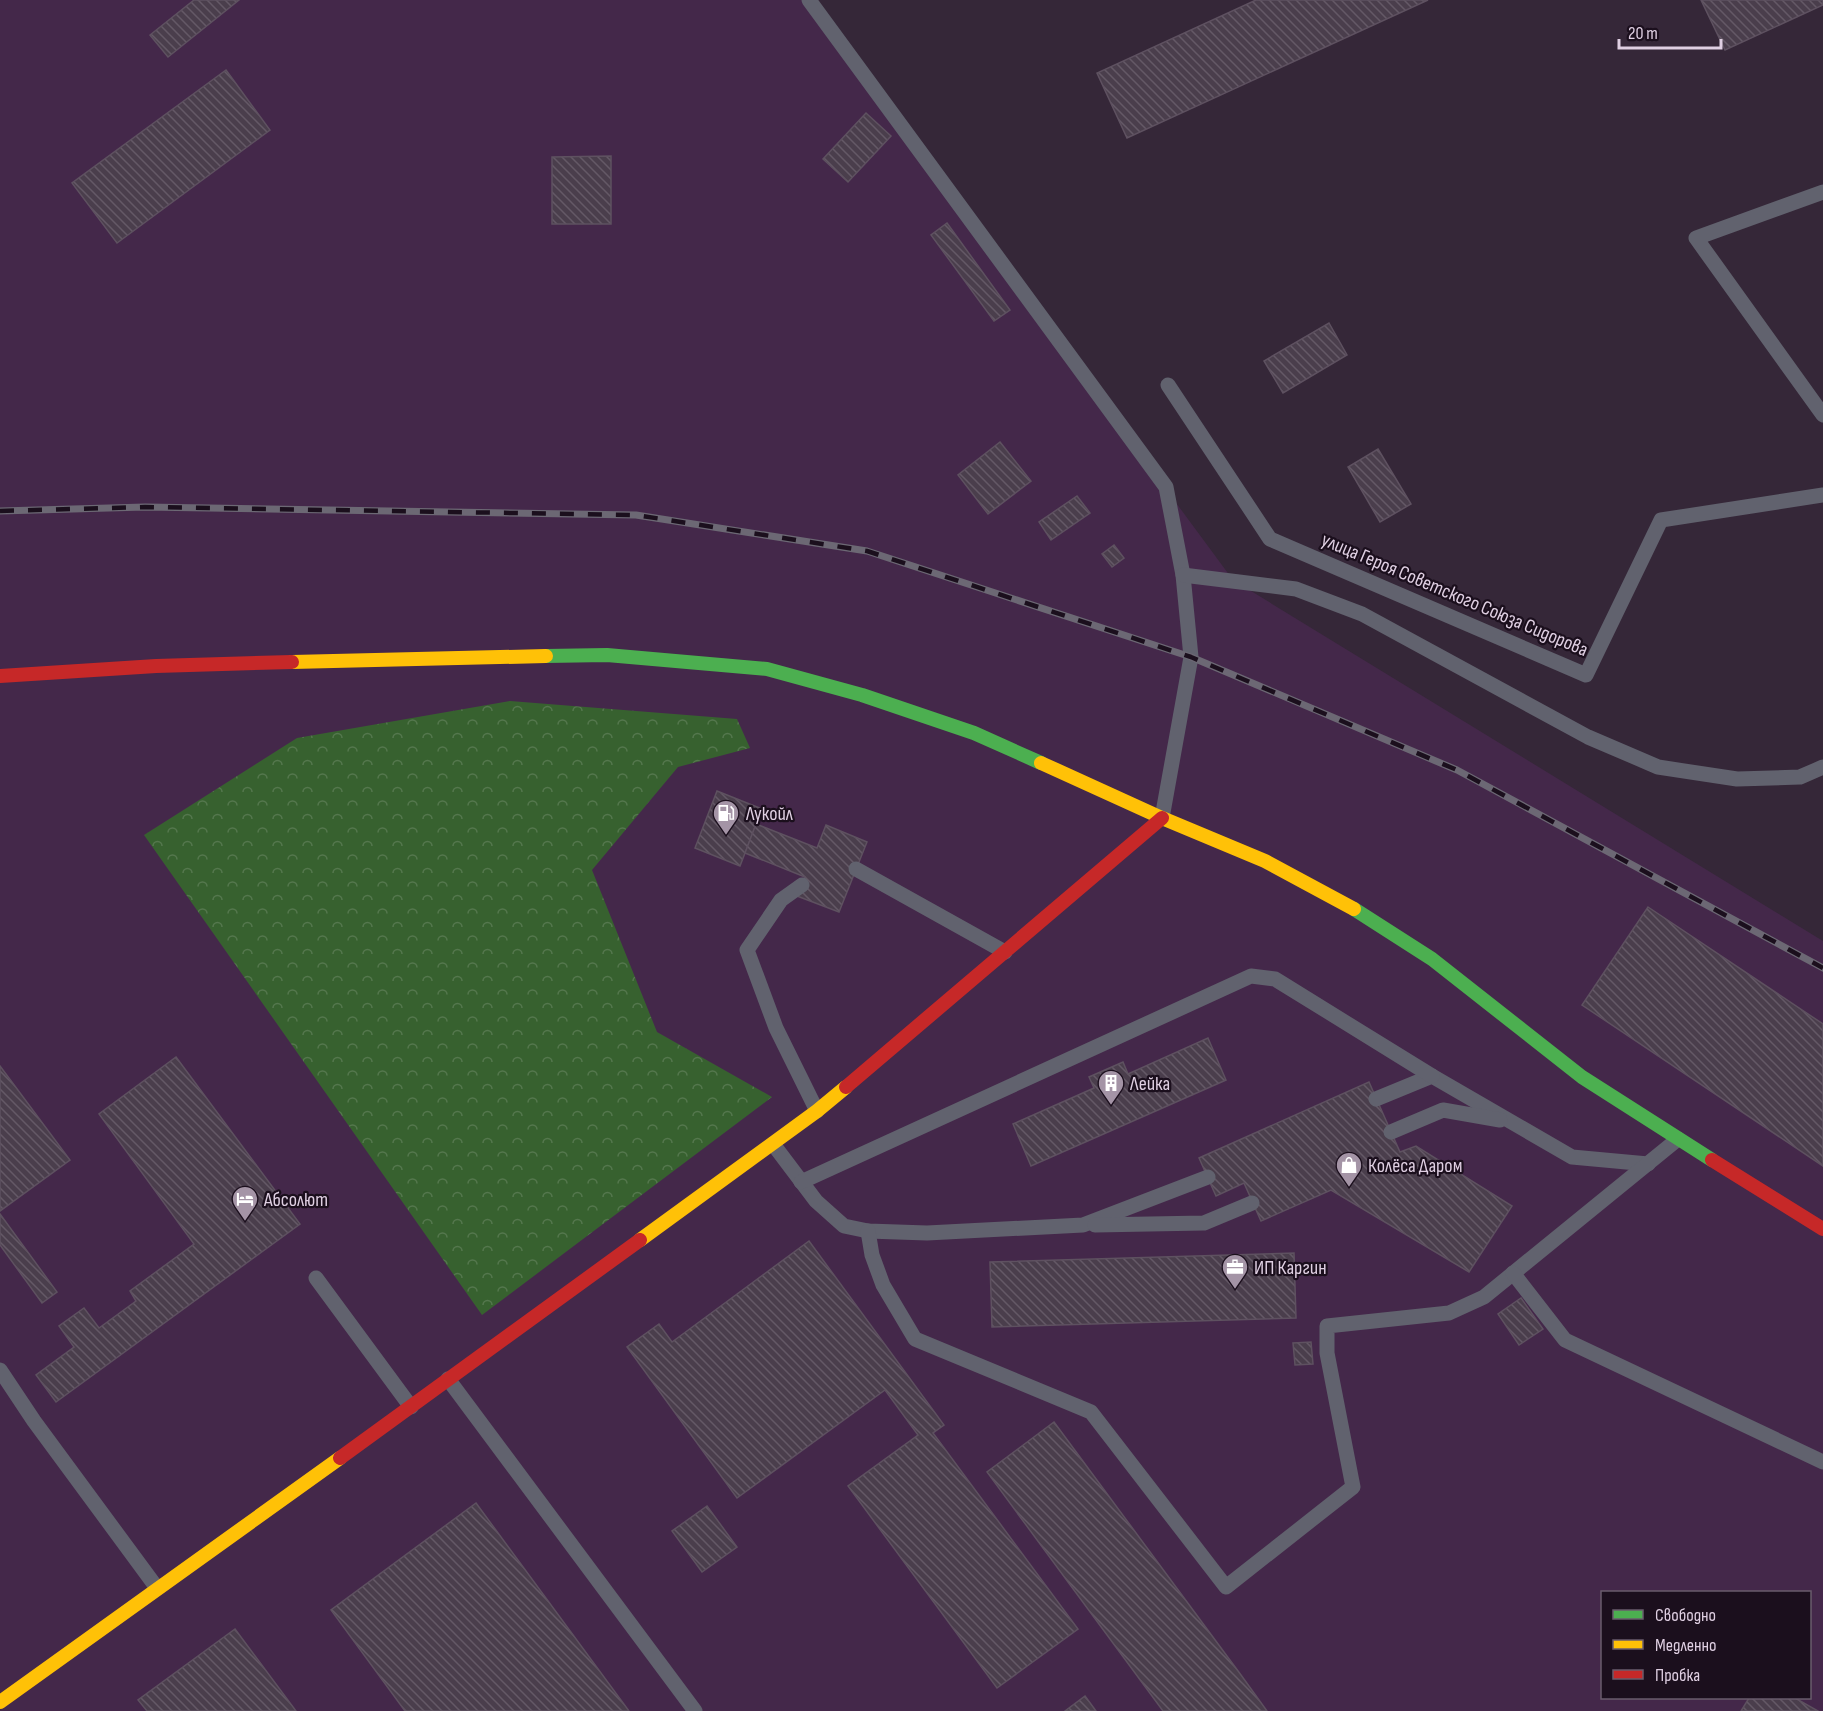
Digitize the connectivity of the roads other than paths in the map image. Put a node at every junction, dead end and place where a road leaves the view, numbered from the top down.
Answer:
1 (809, 0) edge
2 (1823, 192) edge
3 (1168, 385) dead end
4 (1823, 415) edge
5 (1823, 495) edge
6 (1183, 576) junction
7 (0, 676) edge
8 (1823, 767) edge
9 (1162, 818) junction
10 (856, 869) dead end
11 (802, 885) dead end
12 (1005, 952) junction
13 (1432, 1076) junction
14 (1376, 1099) dead end
15 (817, 1111) junction
16 (1510, 1121) junction
17 (1391, 1131) dead end
18 (1678, 1139) junction
19 (773, 1144) junction
20 (1648, 1164) junction
21 (1208, 1178) dead end
22 (801, 1182) junction
23 (1252, 1203) dead end
24 (1083, 1225) junction
25 (1823, 1229) edge
26 (868, 1231) junction
27 (1513, 1273) junction
28 (316, 1278) dead end
29 (0, 1370) edge
30 (448, 1379) junction
31 (411, 1407) junction
32 (1823, 1462) edge
33 (157, 1588) junction
34 (0, 1702) edge
35 (695, 1711) edge

1 - 6 lane
2 - 4 lane
3 - 5 lane, улица Героя Советского Союза Сидорова
6 - 8 lane
6 - 9 lane
7 - 9 main road
9 - 12 main road
9 - 18 main road
10 - 12 lane
11 - 15 lane
12 - 15 main road
13 - 14 lane
13 - 16 lane
13 - 22 lane
15 - 19 main road
16 - 17 lane
16 - 20 lane
18 - 20 lane
18 - 25 main road
19 - 22 lane
19 - 30 main road
20 - 27 lane
21 - 24 lane
22 - 26 lane
23 - 24 lane
24 - 26 lane
26 - 27 lane
27 - 32 lane
28 - 31 lane
29 - 33 lane
30 - 31 main road
30 - 35 lane
31 - 33 main road
33 - 34 main road

